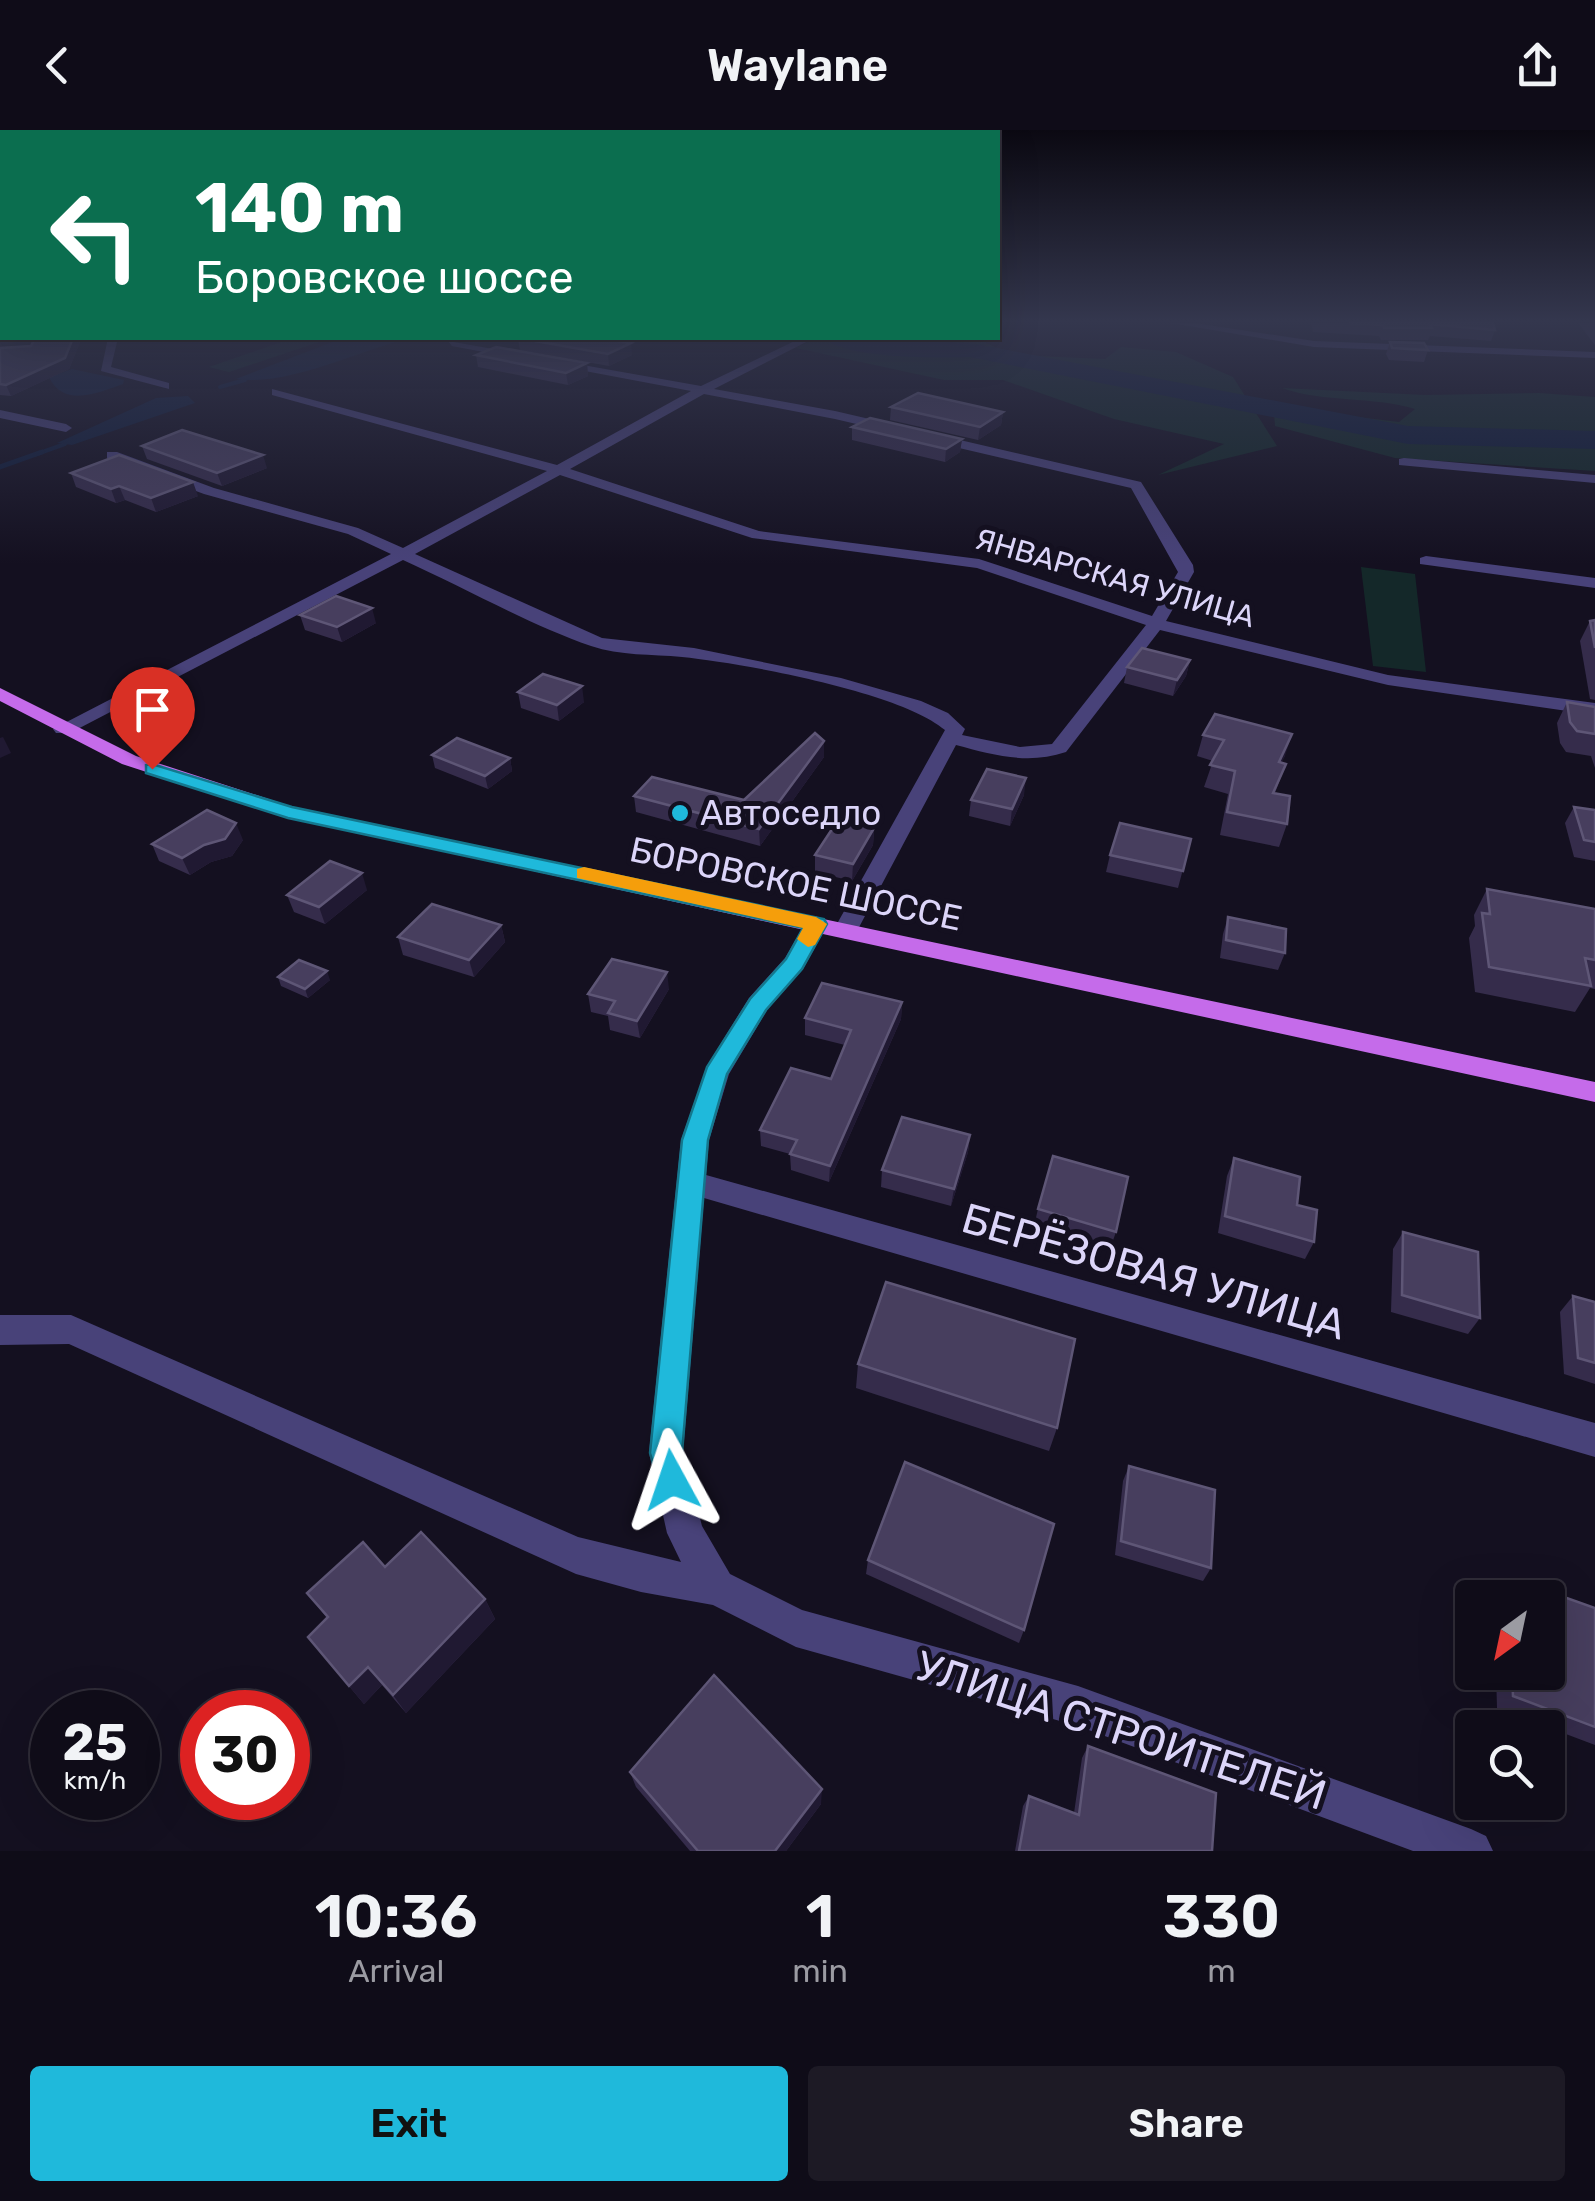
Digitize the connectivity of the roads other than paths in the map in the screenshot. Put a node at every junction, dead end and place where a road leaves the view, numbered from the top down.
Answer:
1 (317, 403) edge
2 (679, 403) edge
3 (765, 403) edge
4 (0, 414) edge
5 (66, 428) dead end
6 (112, 456) edge
7 (1404, 462) dead end
8 (558, 469) junction
9 (1595, 479) edge
10 (399, 554) junction
11 (1426, 561) dead end
12 (1595, 583) edge
13 (1157, 622) junction
14 (0, 694) edge
15 (1595, 708) edge
16 (63, 729) junction
17 (952, 733) junction
18 (830, 927) junction
19 (1595, 1092) edge
20 (690, 1182) junction
21 (0, 1330) edge
22 (1595, 1440) edge
23 (717, 1586) junction
24 (1470, 1851) edge

1 - 8 street, ЯНВАРСКАЯ УЛИЦА
2 - 8 street
3 - 13 street
4 - 5 street
6 - 10 street
7 - 9 street
8 - 10 street
8 - 13 street, ЯНВАРСКАЯ УЛИЦА
10 - 16 street
10 - 17 street
11 - 12 street
13 - 15 street, ЯНВАРСКАЯ УЛИЦА
13 - 17 street
14 - 16 main road, БОРОВСКОЕ ШОССЕ
16 - 18 main road, БОРОВСКОЕ ШОССЕ
17 - 18 street
18 - 19 main road, БОРОВСКОЕ ШОССЕ
18 - 20 street
20 - 22 street, БЕРЁЗОВАЯ УЛИЦА
20 - 23 street
21 - 23 street
23 - 24 street, УЛИЦА СТРОИТЕЛЕЙ

